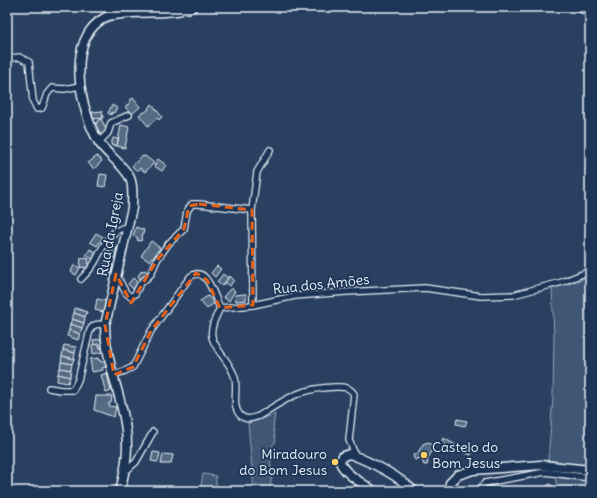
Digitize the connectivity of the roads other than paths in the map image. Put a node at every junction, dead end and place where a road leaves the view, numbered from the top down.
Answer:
1 (193, 7) edge
2 (575, 7) edge
3 (176, 9) edge
4 (588, 10) edge
5 (7, 60) edge
6 (80, 86) junction
7 (129, 115) dead end
8 (99, 142) junction
9 (270, 150) dead end
10 (252, 210) junction
11 (127, 226) junction
12 (590, 271) edge
13 (116, 274) junction
14 (81, 279) dead end
15 (253, 305) junction
16 (220, 308) junction
17 (105, 326) junction
18 (114, 375) junction
19 (49, 388) dead end
20 (153, 432) dead end
21 (356, 456) junction
22 (590, 470) edge
23 (124, 473) junction
24 (590, 475) edge
25 (120, 491) edge
26 (374, 491) edge
27 (414, 491) edge
28 (448, 491) edge
29 (478, 491) edge

1 - 3 street, Rua da Igreja
2 - 4 street
3 - 6 street, Rua da Igreja
5 - 6 street
6 - 8 street, Rua da Igreja
7 - 8 street
8 - 11 street, Rua da Igreja
9 - 10 street
10 - 13 street
10 - 15 street
11 - 13 street, Rua da Igreja
11 - 14 street
12 - 15 street, Rua dos Amões
13 - 17 street, Rua da Igreja
15 - 16 street, Rua dos Amões
16 - 18 street
16 - 21 street
17 - 18 street, Rua da Igreja
17 - 19 street
18 - 23 street, Rua da Igreja
20 - 23 street
21 - 26 street
21 - 27 street
22 - 28 street
23 - 25 street, Rua da Igreja
24 - 29 street

